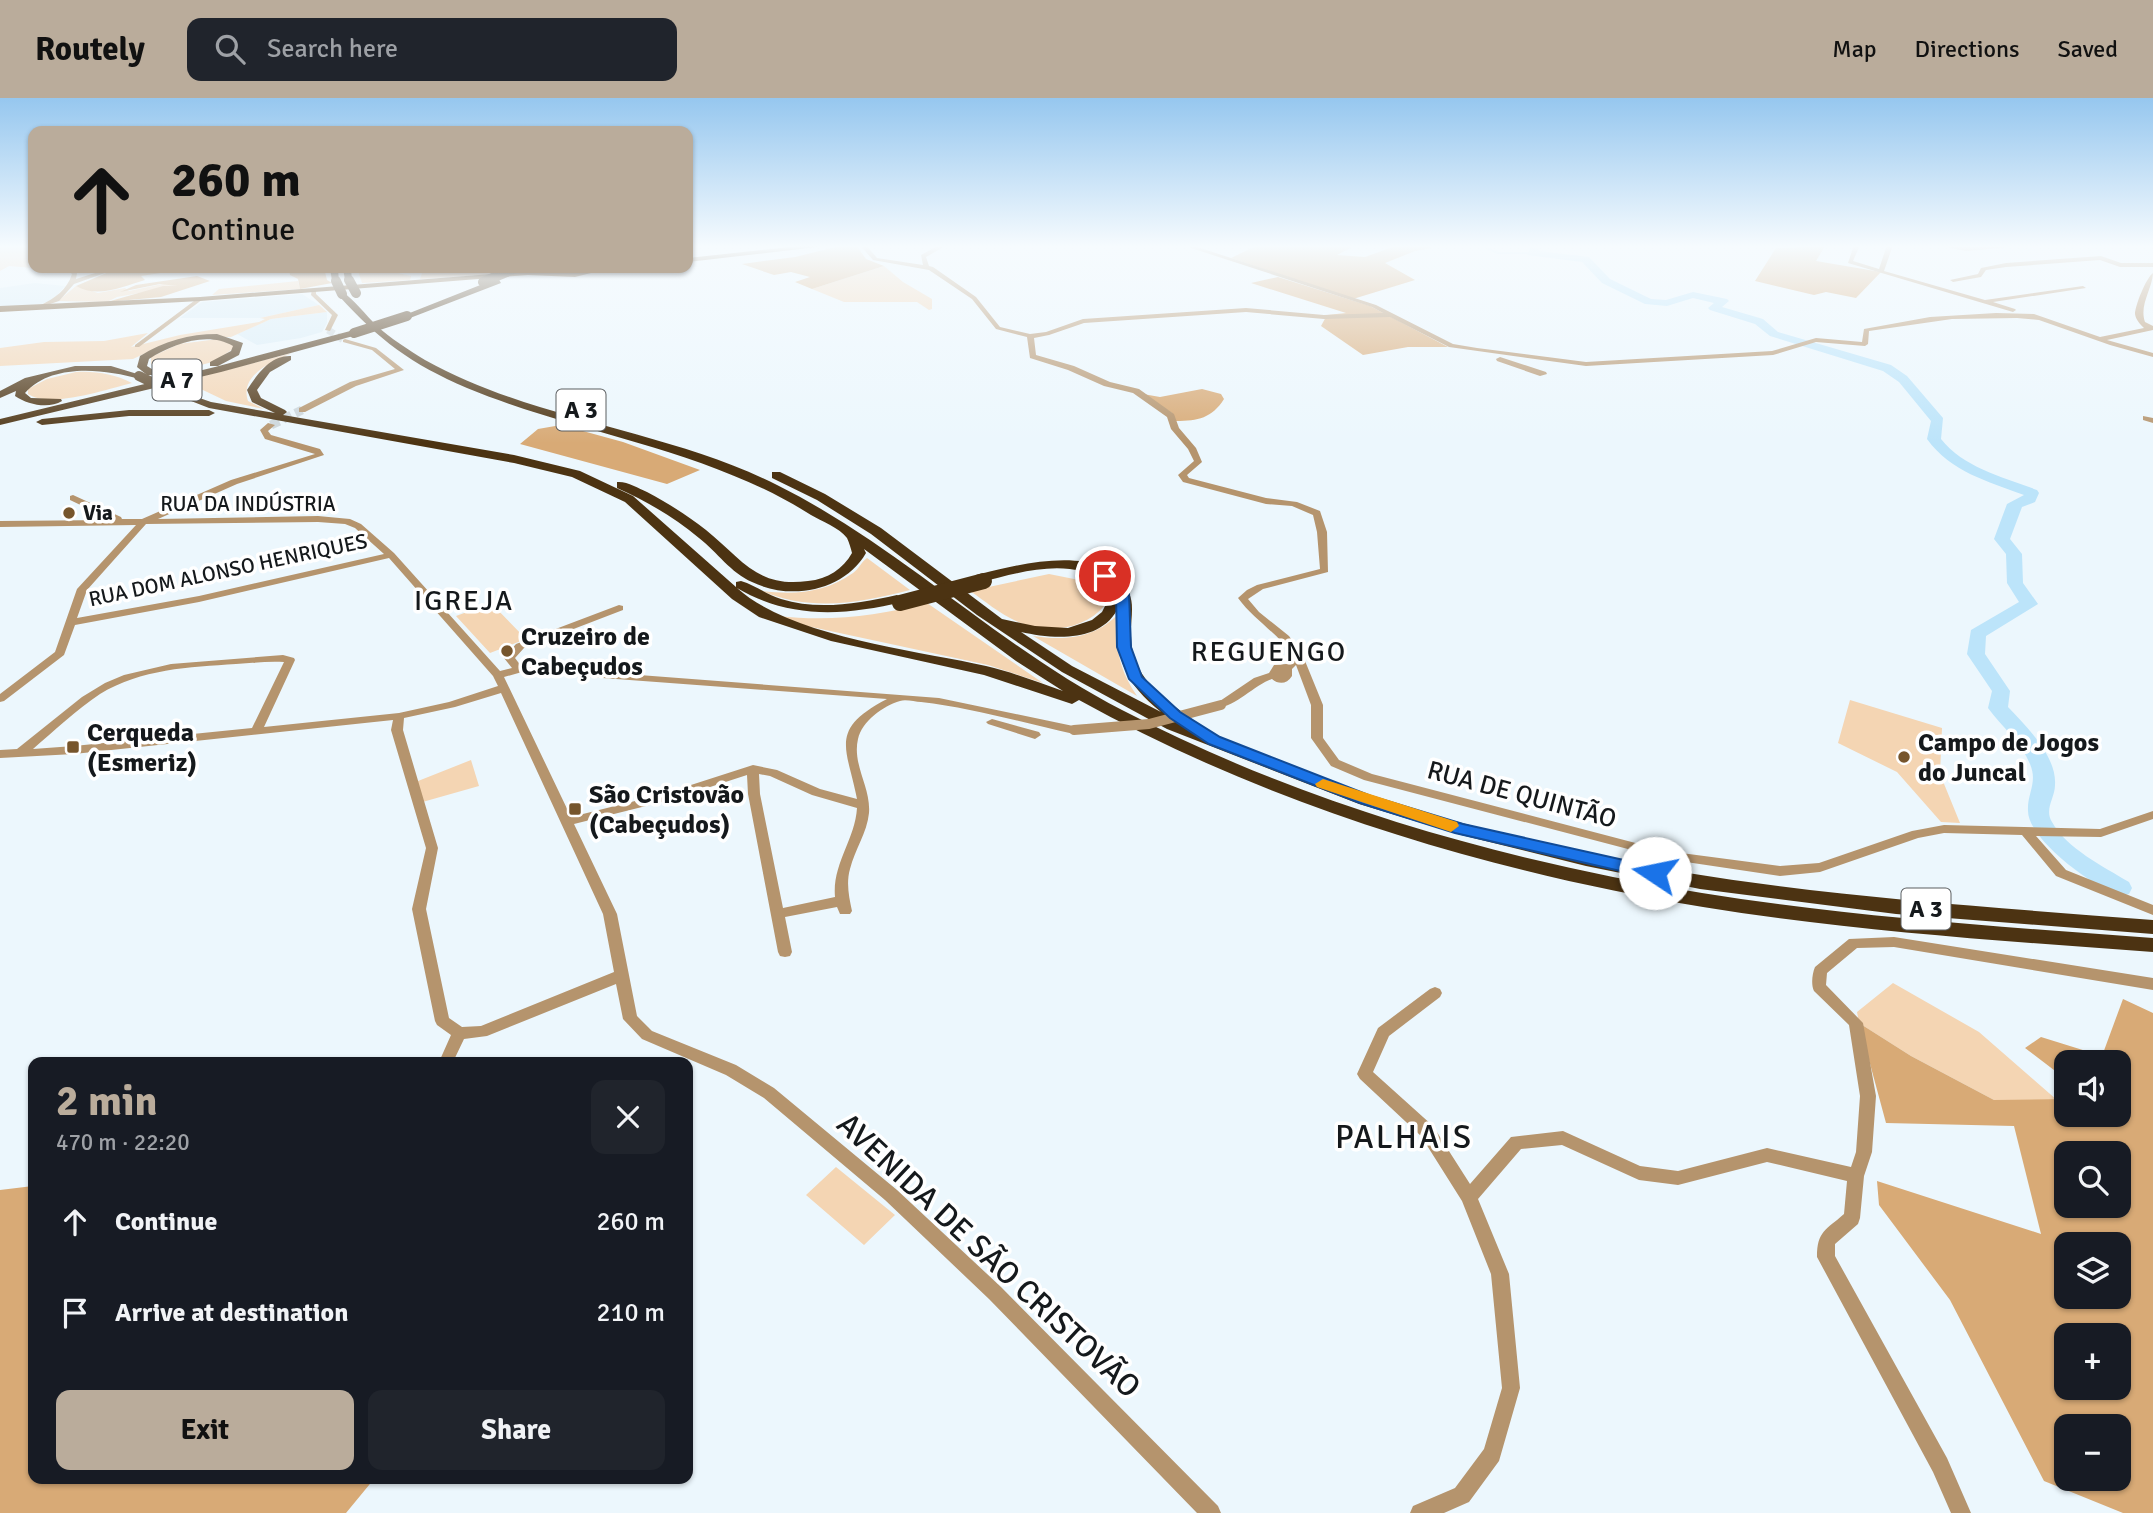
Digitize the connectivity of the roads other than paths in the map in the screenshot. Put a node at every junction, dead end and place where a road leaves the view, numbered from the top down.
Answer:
1 (184, 311) edge
2 (331, 311) edge
3 (354, 311) edge
4 (374, 311) edge
5 (412, 311) edge
6 (413, 311) edge
7 (984, 311) edge
8 (1230, 311) edge
9 (1257, 311) edge
10 (1383, 311) edge
11 (2014, 311) edge
12 (2139, 311) edge
13 (405, 314) junction
14 (1395, 315) junction
15 (2039, 318) junction
16 (2151, 328) edge
17 (328, 330) dead end
18 (349, 335) junction
19 (1030, 336) junction
20 (2098, 339) junction
21 (137, 346) dead end
22 (1477, 350) junction
23 (2153, 355) edge
24 (194, 372) junction
25 (1543, 374) dead end
26 (145, 375) junction
27 (173, 389) junction
28 (98, 394) junction
29 (0, 395) edge
30 (297, 416) junction
31 (2153, 416) edge
32 (0, 420) edge
33 (315, 420) junction
34 (2153, 421) edge
35 (271, 425) dead end
36 (0, 428) edge
37 (601, 476) junction
38 (74, 498) dead end
39 (125, 522) junction
40 (143, 522) junction
41 (0, 524) edge
42 (851, 532) junction
43 (391, 555) junction
44 (712, 573) junction
45 (982, 580) junction
46 (899, 601) junction
47 (619, 608) dead end
48 (982, 612) junction
49 (72, 622) junction
50 (1298, 656) junction
51 (518, 670) junction
52 (1280, 674) junction
53 (498, 675) junction
54 (505, 688) junction
55 (1311, 688) junction
56 (901, 697) junction
57 (0, 699) edge
58 (971, 709) junction
59 (399, 716) junction
60 (1134, 723) junction
61 (256, 731) junction
62 (1035, 735) dead end
63 (1214, 741) junction
64 (0, 754) edge
65 (20, 754) junction
66 (753, 769) junction
67 (862, 805) junction
68 (2153, 815) edge
69 (567, 821) junction
70 (2032, 832) junction
71 (2153, 910) edge
72 (776, 914) junction
73 (2153, 927) edge
74 (2153, 946) edge
75 (785, 952) dead end
76 (620, 976) junction
77 (2153, 984) edge
78 (1435, 993) dead end
79 (459, 1032) junction
80 (448, 1057) edge
81 (1856, 1176) junction
82 (1469, 1196) junction
83 (1211, 1513) edge
84 (1420, 1513) edge
85 (1961, 1513) edge

1 - 21 street
2 - 17 street
3 - 42 highway, A 3, bridge
4 - 48 highway, A 3, bridge
5 - 13 highway, A 7, bridge
6 - 13 highway, A 7, bridge
7 - 19 street
8 - 19 street
9 - 14 street
10 - 14 street
11 - 15 street
12 - 16 street
13 - 18 highway, A 7, bridge
14 - 22 street
15 - 20 street
15 - 22 street
16 - 20 street
18 - 24 highway, A 7
18 - 30 street
18 - 32 highway, A 7
18 - 33 highway
19 - 50 street, RUA DE QUINTÃO
20 - 23 street
22 - 25 street
24 - 26 highway
24 - 28 highway, A 7
26 - 27 highway, bridge
26 - 28 highway
26 - 29 highway, A 7
27 - 30 highway
27 - 33 highway, A 7
28 - 32 highway, A 7
30 - 36 highway
30 - 44 highway
31 - 34 street
33 - 37 highway
35 - 40 street
37 - 42 highway
37 - 46 highway
38 - 39 street
39 - 40 street, RUA DA INDÚSTRIA
39 - 41 street, RUA DA INDÚSTRIA
40 - 43 street, RUA DA INDÚSTRIA
40 - 49 street
42 - 60 highway, A 3
43 - 49 street, RUA DOM ALONSO HENRIQUES
43 - 53 street, RUA DA INDÚSTRIA
44 - 46 highway
44 - 60 highway
45 - 46 highway, bridge
45 - 48 highway
45 - 63 highway
47 - 51 street
48 - 63 highway, A 3
49 - 57 street
50 - 52 street
50 - 55 street, RUA DE QUINTÃO
51 - 53 street
51 - 56 street
52 - 55 street
52 - 58 street, bridge
53 - 54 street, AVENIDA DE SÃO CRISTOVÃO
54 - 59 street
54 - 69 street, AVENIDA DE SÃO CRISTOVÃO
55 - 70 street, RUA DE QUINTÃO
56 - 58 street
56 - 67 street
58 - 62 street
59 - 61 street
59 - 79 street
60 - 74 highway, A 3
61 - 65 street
61 - 65 street
63 - 73 highway, A 3
64 - 65 street
66 - 67 street
66 - 69 street
66 - 72 street
67 - 72 street
68 - 70 street, RUA DE QUINTÃO
69 - 76 street, AVENIDA DE SÃO CRISTOVÃO
70 - 71 street
72 - 75 street
76 - 79 street
76 - 83 street, AVENIDA DE SÃO CRISTOVÃO
77 - 81 street
78 - 82 street
79 - 80 street
81 - 82 street
81 - 85 street
82 - 84 street

